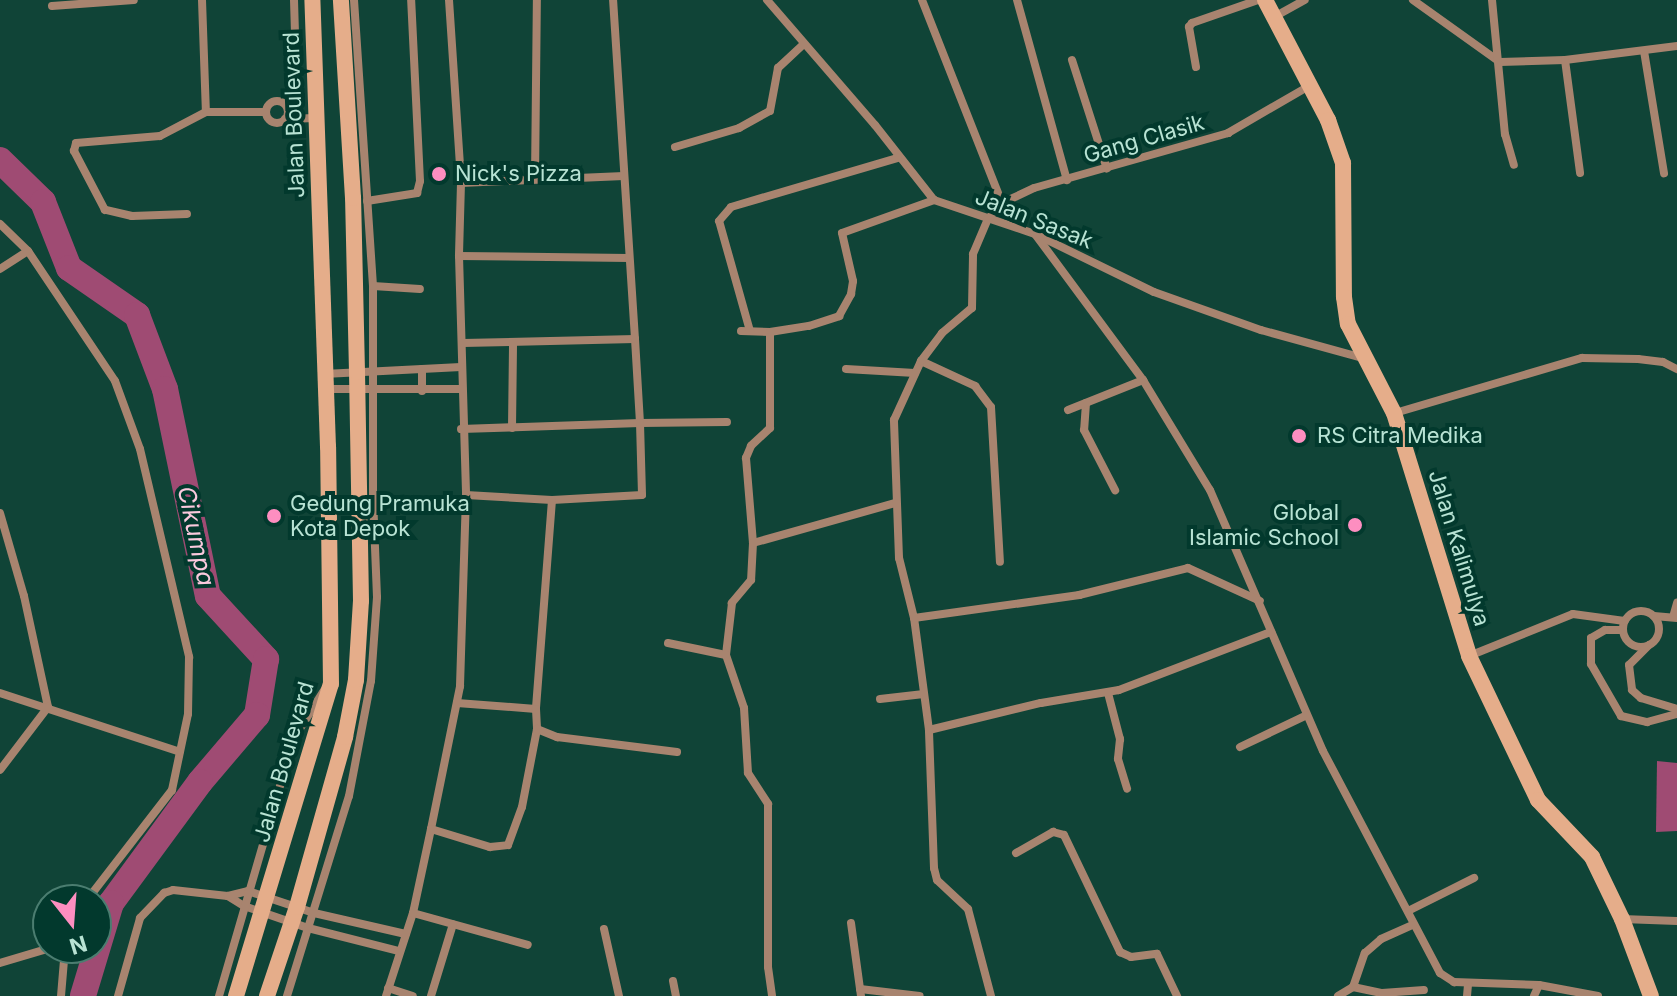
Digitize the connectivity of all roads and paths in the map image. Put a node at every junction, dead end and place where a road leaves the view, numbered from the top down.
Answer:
1 (134, 0) edge
2 (202, 0) edge
3 (294, 0) edge
4 (312, 0) edge
5 (341, 0) edge
6 (354, 0) edge
7 (411, 0) edge
8 (449, 0) edge
9 (537, 0) edge
10 (613, 0) edge
11 (767, 0) edge
12 (922, 0) edge
13 (1017, 0) edge
14 (1258, 0) edge
15 (1265, 0) edge
16 (1305, 0) edge
17 (1413, 0) edge
18 (1492, 0) edge
19 (52, 6) dead end
20 (1272, 18) junction
21 (804, 44) junction
22 (1677, 46) edge
23 (1644, 51) junction
24 (1072, 60) dead end
25 (1565, 60) junction
26 (1500, 62) junction
27 (1196, 67) dead end
28 (1309, 86) junction
29 (282, 102) junction
30 (297, 102) junction
31 (316, 109) junction
32 (206, 112) junction
33 (266, 112) junction
34 (285, 119) junction
35 (675, 147) dead end
36 (898, 158) junction
37 (1514, 165) dead end
38 (1107, 169) junction
39 (1580, 173) dead end
40 (1664, 173) dead end
41 (624, 176) junction
42 (535, 179) junction
43 (1067, 180) junction
44 (461, 183) junction
45 (934, 200) junction
46 (367, 201) junction
47 (1002, 203) junction
48 (187, 214) dead end
49 (988, 219) junction
50 (0, 224) edge
51 (1035, 234) junction
52 (28, 251) junction
53 (459, 256) junction
54 (629, 258) junction
55 (0, 269) edge
56 (373, 286) junction
57 (420, 289) dead end
58 (770, 332) junction
59 (635, 339) junction
60 (463, 343) junction
61 (513, 343) junction
62 (1365, 359) junction
63 (921, 361) junction
64 (461, 367) junction
65 (422, 369) junction
66 (846, 369) dead end
67 (1677, 369) edge
68 (365, 372) junction
69 (915, 373) junction
70 (1143, 380) junction
71 (324, 382) junction
72 (462, 389) junction
73 (365, 390) junction
74 (422, 391) junction
75 (1086, 403) junction
76 (1068, 410) dead end
77 (1394, 413) junction
78 (727, 422) dead end
79 (640, 423) junction
80 (512, 428) junction
81 (461, 429) junction
82 (1115, 490) dead end
83 (466, 495) junction
84 (552, 500) junction
85 (895, 503) junction
86 (0, 513) edge
87 (753, 543) junction
88 (1000, 562) dead end
89 (1260, 601) junction
90 (1677, 603) edge
91 (1654, 616) junction
92 (1675, 617) edge
93 (914, 618) junction
94 (1624, 626) junction
95 (1271, 632) junction
96 (668, 643) dead end
97 (1649, 645) junction
98 (726, 655) junction
99 (1469, 656) junction
100 (331, 684) junction
101 (0, 693) edge
102 (1108, 693) junction
103 (924, 694) junction
104 (880, 699) dead end
105 (457, 703) junction
106 (48, 707) junction
107 (536, 709) junction
108 (1677, 711) edge
109 (1307, 715) junction
110 (537, 729) junction
111 (929, 730) junction
112 (1240, 747) dead end
113 (180, 752) junction
114 (677, 752) dead end
115 (0, 770) edge
116 (1127, 789) dead end
117 (431, 829) junction
118 (1016, 853) dead end
119 (1474, 878) dead end
120 (99, 884) edge
121 (248, 891) junction
122 (228, 896) junction
123 (267, 904) junction
124 (244, 906) junction
125 (1408, 911) junction
126 (314, 913) junction
127 (413, 913) junction
128 (294, 915) junction
129 (1622, 919) junction
130 (1677, 921) edge
131 (357, 923) junction
132 (851, 923) dead end
133 (453, 924) junction
134 (1412, 925) junction
135 (308, 928) junction
136 (604, 929) dead end
137 (406, 934) junction
138 (353, 939) junction
139 (528, 945) dead end
140 (399, 951) junction
141 (32, 953) edge
142 (0, 963) edge
143 (64, 964) edge
144 (673, 981) dead end
145 (1468, 984) junction
146 (1539, 985) junction
147 (1353, 987) junction
148 (1424, 990) dead end
149 (387, 992) edge
150 (860, 992) edge
151 (61, 996) edge
152 (118, 996) edge
153 (219, 996) edge
154 (236, 996) edge
155 (267, 996) edge
156 (287, 996) edge
157 (413, 996) edge
158 (431, 996) edge
159 (619, 996) edge
160 (676, 996) edge
161 (772, 996) edge
162 (920, 996) edge
163 (991, 996) edge
164 (1177, 996) edge
165 (1338, 996) edge
166 (1467, 996) edge
167 (1534, 996) edge
168 (1598, 996) edge
169 (1651, 996) edge

1 - 19 street
2 - 32 street
3 - 30 street
4 - 31 main road, Jalan Boulevard
5 - 68 main road
6 - 46 street
7 - 46 street
8 - 44 street
9 - 42 street
10 - 41 street
11 - 21 street
12 - 47 street
13 - 43 street
14 - 27 street
15 - 20 main road, Jalan Kalimulya
16 - 20 street
17 - 26 street
18 - 26 street
20 - 28 main road, Jalan Kalimulya
21 - 35 street
21 - 36 street
22 - 23 street
23 - 25 street
23 - 40 street
24 - 38 street
25 - 26 street
25 - 39 street
26 - 37 street
28 - 38 street, Gang Clasik
28 - 62 main road, Jalan Kalimulya
29 - 30 street
29 - 33 street
29 - 34 street
30 - 31 street
31 - 34 street
31 - 71 main road, Jalan Boulevard
32 - 33 street
32 - 48 street
33 - 34 street
36 - 45 street
36 - 58 street
38 - 43 street, Gang Clasik
41 - 42 street
41 - 54 street
42 - 44 street
43 - 47 street, Gang Clasik
44 - 53 street
45 - 49 street, Jalan Sasak
45 - 58 street
46 - 56 street
47 - 49 street, Gang Clasik
49 - 51 street, Jalan Sasak
49 - 63 street, Gang Clasik
50 - 52 street
51 - 62 street, Jalan Sasak
51 - 70 street
52 - 55 street
52 - 113 street
53 - 54 street
53 - 60 street
54 - 59 street
56 - 57 street
56 - 68 street
58 - 87 street
59 - 61 street
59 - 79 street
60 - 61 street
60 - 64 street
61 - 80 street
62 - 77 main road, Jalan Kalimulya
63 - 69 street, Gang Clasik
63 - 88 street
64 - 65 street
64 - 72 street
65 - 68 street
65 - 74 street
66 - 69 street
67 - 77 street
68 - 71 street
68 - 73 main road
69 - 85 street, Gang Clasik
70 - 75 street
70 - 89 street
71 - 73 street
71 - 100 main road, Jalan Boulevard
72 - 74 street
72 - 81 street
73 - 74 street
73 - 126 street
73 - 128 main road
75 - 76 street
75 - 82 street
77 - 99 main road, Jalan Kalimulya
78 - 79 street
79 - 80 street
79 - 84 street
80 - 81 street
81 - 83 street
83 - 84 street
83 - 105 street
84 - 107 street
85 - 87 street
85 - 93 street, Gang Clasik
86 - 106 street
87 - 98 street
89 - 93 street
89 - 95 street
90 - 92 street
91 - 92 street
91 - 94 street
91 - 97 street
93 - 103 street, Gang Clasik
94 - 97 street
94 - 99 street
94 - 108 street
95 - 102 street
95 - 109 street
96 - 98 street
97 - 108 street
98 - 161 street
99 - 129 main road, Jalan Kalimulya
100 - 121 street
100 - 123 main road, Jalan Boulevard
101 - 106 street
102 - 111 street
102 - 116 street
103 - 104 street
103 - 111 street, Gang Clasik
105 - 107 street
105 - 117 street
106 - 113 street
106 - 115 street
107 - 110 street
109 - 112 street
109 - 125 street
110 - 114 street
110 - 117 street
111 - 163 street, Gang Clasik
113 - 120 street
117 - 127 street
118 - 164 street
119 - 125 street
121 - 122 street
121 - 123 street
121 - 124 street
122 - 124 street
122 - 152 street
123 - 124 street
123 - 128 street
123 - 128 street
123 - 154 main road, Jalan Boulevard
124 - 153 street
125 - 134 street
126 - 128 street
126 - 131 street
126 - 135 street
127 - 133 street
127 - 137 street
128 - 135 street
128 - 155 main road
129 - 130 street
129 - 169 main road, Jalan Kalimulya
131 - 137 street
131 - 138 street
132 - 150 street
133 - 139 street
133 - 158 street
134 - 145 street
134 - 147 street
135 - 138 street
135 - 156 street
136 - 159 street
137 - 140 street
138 - 140 street
140 - 149 street
141 - 142 street
143 - 151 street
144 - 160 street
145 - 146 street
145 - 166 street
146 - 167 street
146 - 168 street
147 - 148 street
147 - 165 street
149 - 157 street
150 - 162 street

